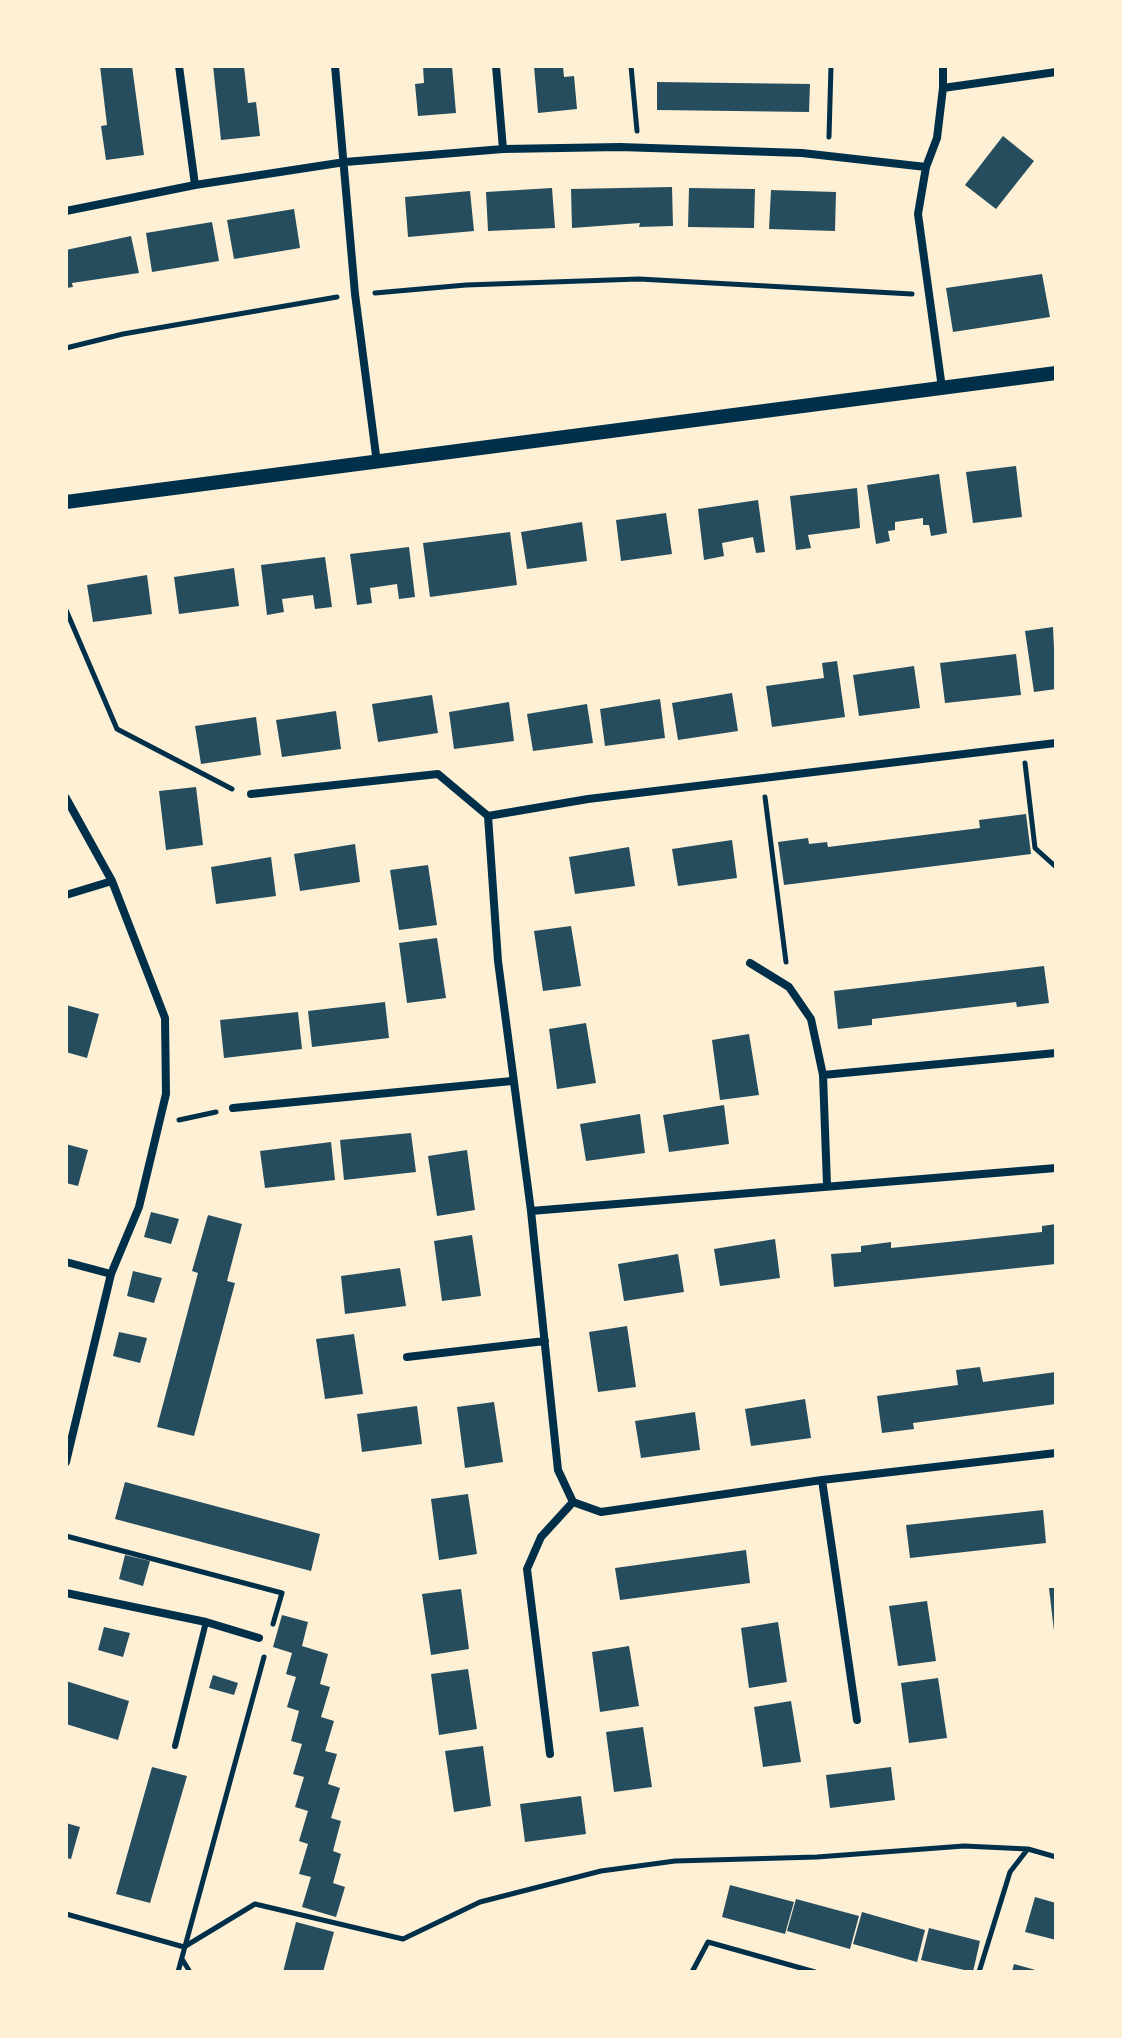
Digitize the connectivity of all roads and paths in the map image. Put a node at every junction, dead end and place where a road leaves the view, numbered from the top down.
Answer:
1 (179, 66) edge
2 (335, 66) edge
3 (496, 66) edge
4 (631, 66) edge
5 (831, 66) edge
6 (943, 66) edge
7 (1056, 72) edge
8 (943, 88) junction
9 (638, 148) junction
10 (503, 149) junction
11 (829, 156) junction
12 (345, 162) junction
13 (926, 167) junction
14 (195, 185) junction
15 (66, 211) edge
16 (355, 294) junction
17 (929, 295) junction
18 (66, 348) edge
19 (1056, 373) edge
20 (942, 389) junction
21 (377, 464) junction
22 (66, 502) edge
23 (66, 610) edge
24 (1056, 743) edge
25 (1023, 747) junction
26 (763, 778) junction
27 (251, 794) joint
28 (66, 798) edge
29 (488, 816) junction
30 (1056, 867) edge
31 (112, 881) junction
32 (66, 895) edge
33 (750, 963) dead end
34 (789, 987) junction
35 (1056, 1053) edge
36 (823, 1075) junction
37 (512, 1081) junction
38 (233, 1108) joint
39 (159, 1125) junction
40 (1056, 1168) edge
41 (827, 1185) junction
42 (531, 1211) junction
43 (66, 1262) edge
44 (111, 1274) junction
45 (545, 1341) junction
46 (407, 1357) dead end
47 (1056, 1453) edge
48 (66, 1462) edge
49 (822, 1480) junction
50 (573, 1502) junction
51 (66, 1593) edge
52 (206, 1622) junction
53 (259, 1638) dead end
54 (857, 1720) dead end
55 (175, 1746) dead end
56 (550, 1754) dead end
57 (1028, 1849) junction
58 (1056, 1857) edge
59 (66, 1914) edge
60 (184, 1947) junction
61 (181, 1958) junction
62 (178, 1972) edge
63 (190, 1972) edge
64 (692, 1972) edge
65 (815, 1972) edge
66 (979, 1972) edge

1 - 14 street
2 - 12 street
3 - 10 street
4 - 9 path
5 - 11 path
6 - 8 street
7 - 8 street
8 - 13 street
9 - 10 street
9 - 11 street
10 - 12 street
11 - 13 street
12 - 14 street
12 - 16 street
13 - 17 street
14 - 15 street
16 - 17 path
16 - 18 path
16 - 21 street
17 - 20 street
19 - 20 street
20 - 21 street
21 - 22 street
23 - 27 path
24 - 25 street
25 - 26 street
25 - 30 path
26 - 29 street
26 - 34 path
27 - 29 street
28 - 31 street
29 - 37 street
31 - 32 street
31 - 39 street
33 - 34 street
34 - 36 street
35 - 36 street
36 - 41 street
37 - 38 street
37 - 42 street
38 - 39 path
39 - 44 street
40 - 41 street
41 - 42 street
42 - 45 street
43 - 44 street
44 - 48 street
45 - 46 street
45 - 50 street
47 - 49 street
49 - 50 street
49 - 54 street
50 - 56 street
51 - 52 street
52 - 53 street
52 - 55 lane
57 - 58 path
57 - 60 path
57 - 66 path
59 - 60 path
60 - 61 path
61 - 62 path
61 - 63 path
64 - 65 path

